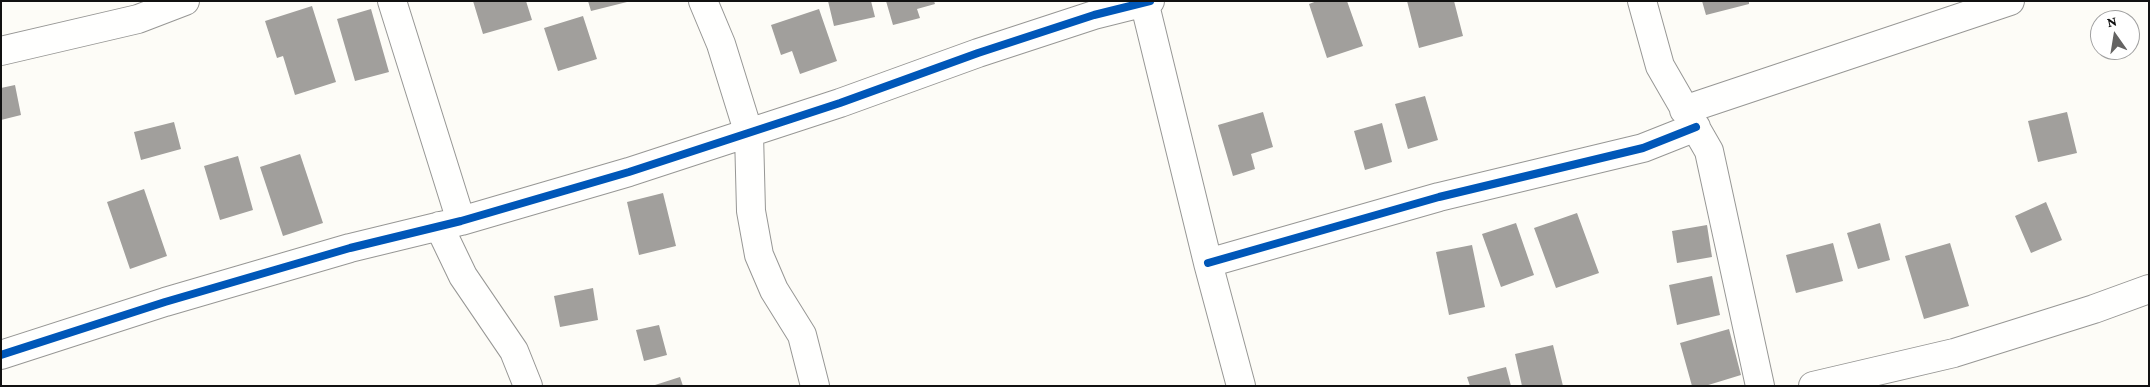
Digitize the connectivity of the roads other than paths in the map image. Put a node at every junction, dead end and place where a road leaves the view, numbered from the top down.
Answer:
1 (185, 1) edge
2 (392, 1) edge
3 (703, 1) edge
4 (1642, 1) edge
5 (2010, 1) edge
6 (1146, 2) edge
7 (1, 51) edge
8 (1690, 118) junction
9 (748, 134) junction
10 (450, 223) junction
11 (1208, 263) junction
12 (2149, 289) edge
13 (1, 355) edge
14 (528, 386) edge
15 (814, 386) edge
16 (1241, 386) edge
17 (1760, 386) edge
18 (1813, 386) edge

1 - 7 street
2 - 10 street
3 - 9 street
4 - 8 street
5 - 8 street
6 - 9 street
6 - 11 street
8 - 11 street
8 - 17 street
9 - 10 street
9 - 15 street
10 - 13 street
10 - 14 street
11 - 16 street
12 - 18 street

